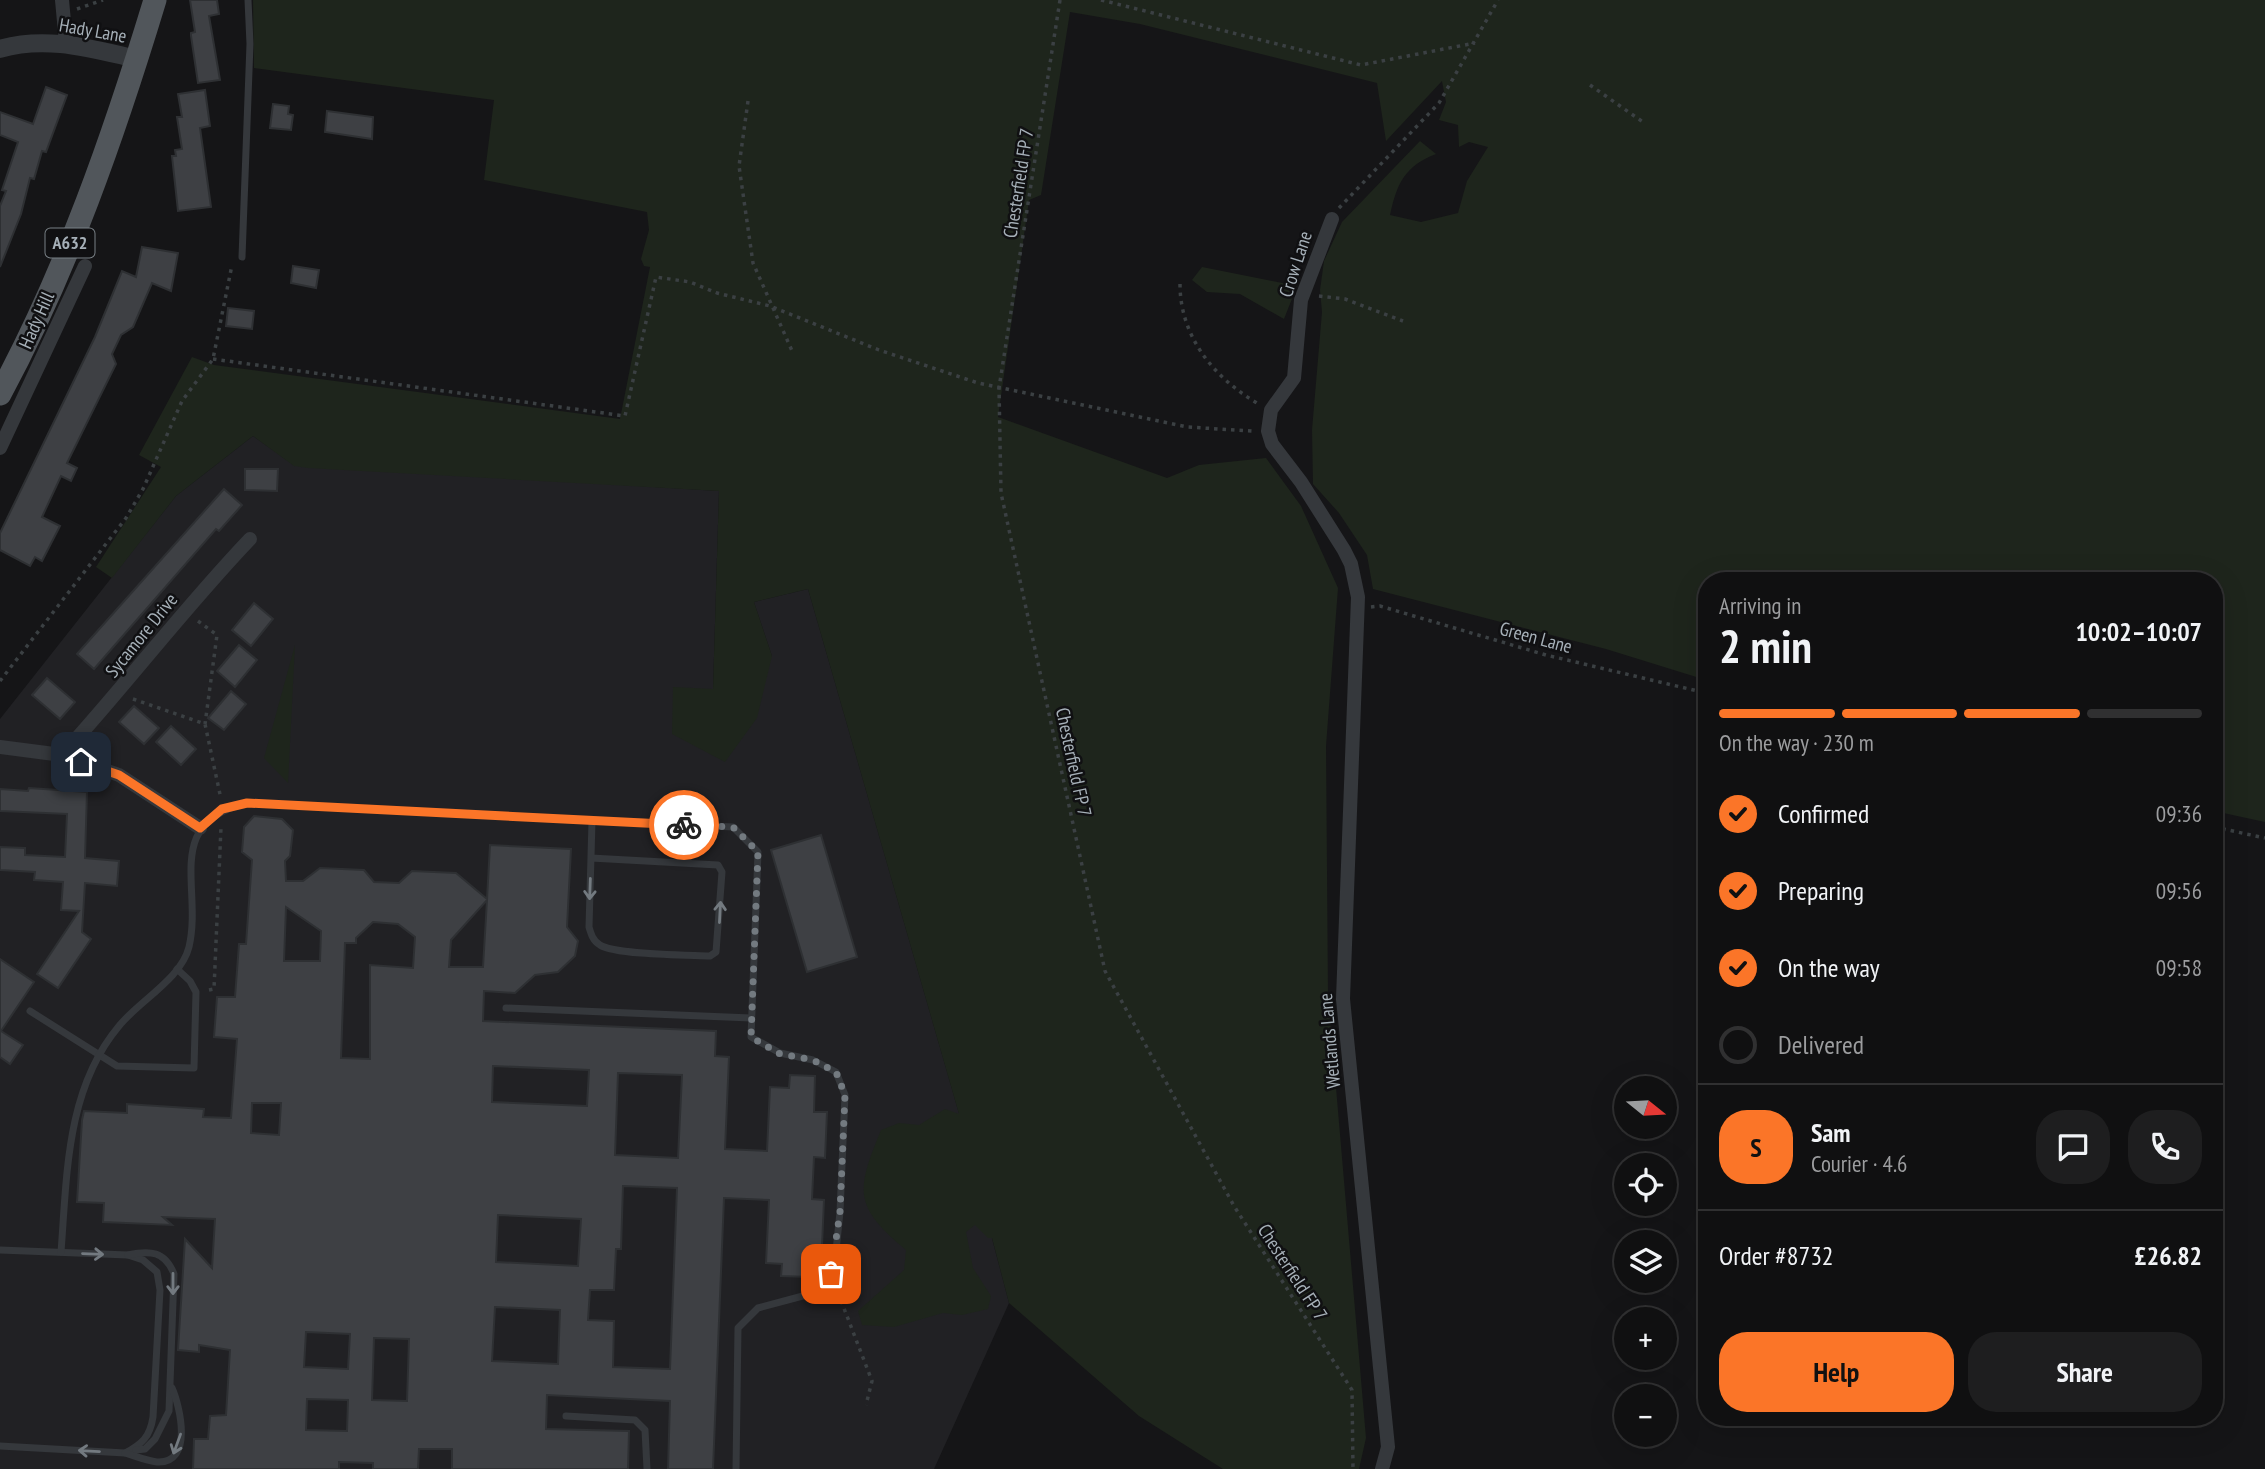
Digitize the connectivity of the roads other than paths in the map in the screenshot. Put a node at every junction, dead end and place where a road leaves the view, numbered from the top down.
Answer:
1 (155, 0) edge
2 (248, 0) edge
3 (64, 7) edge
4 (66, 43) junction
5 (0, 49) edge
6 (137, 59) junction
7 (1332, 219) road end
8 (242, 257) dead end
9 (85, 267) dead end
10 (0, 394) edge
11 (0, 448) edge
12 (250, 539) dead end
13 (1359, 607) joint
14 (0, 747) edge
15 (62, 755) junction
16 (592, 821) junction
17 (200, 828) junction
18 (591, 858) junction
19 (177, 969) junction
20 (506, 1007) dead end
21 (30, 1011) dead end
22 (751, 1018) junction
23 (98, 1056) junction
24 (0, 1250) edge
25 (61, 1252) junction
26 (128, 1255) junction
27 (170, 1384) junction
28 (566, 1416) dead end
29 (0, 1446) edge
30 (125, 1453) junction
31 (647, 1469) edge
32 (736, 1469) edge
33 (1382, 1469) edge

1 - 6 main road, A632
2 - 8 lane
3 - 4 street
4 - 5 street, Hady Lane
4 - 6 street, Hady Lane
6 - 10 main road, Hady Hill / A632
7 - 13 street, Crow Lane
9 - 11 street, Hady Hill
12 - 15 street, Sycamore Drive
13 - 33 street, Wetlands Lane
14 - 15 street
15 - 17 street
16 - 17 lane
16 - 18 lane
16 - 22 lane
17 - 19 lane
18 -> 18 lane
19 - 23 lane
19 - 23 lane
20 - 22 lane
21 - 23 lane
22 - 32 lane
23 - 25 lane
24 - 25 lane
25 -> 26 lane
26 -> 27 lane
26 - 30 lane
27 - 30 lane
27 -> 30 lane
28 - 31 lane
30 -> 29 lane

